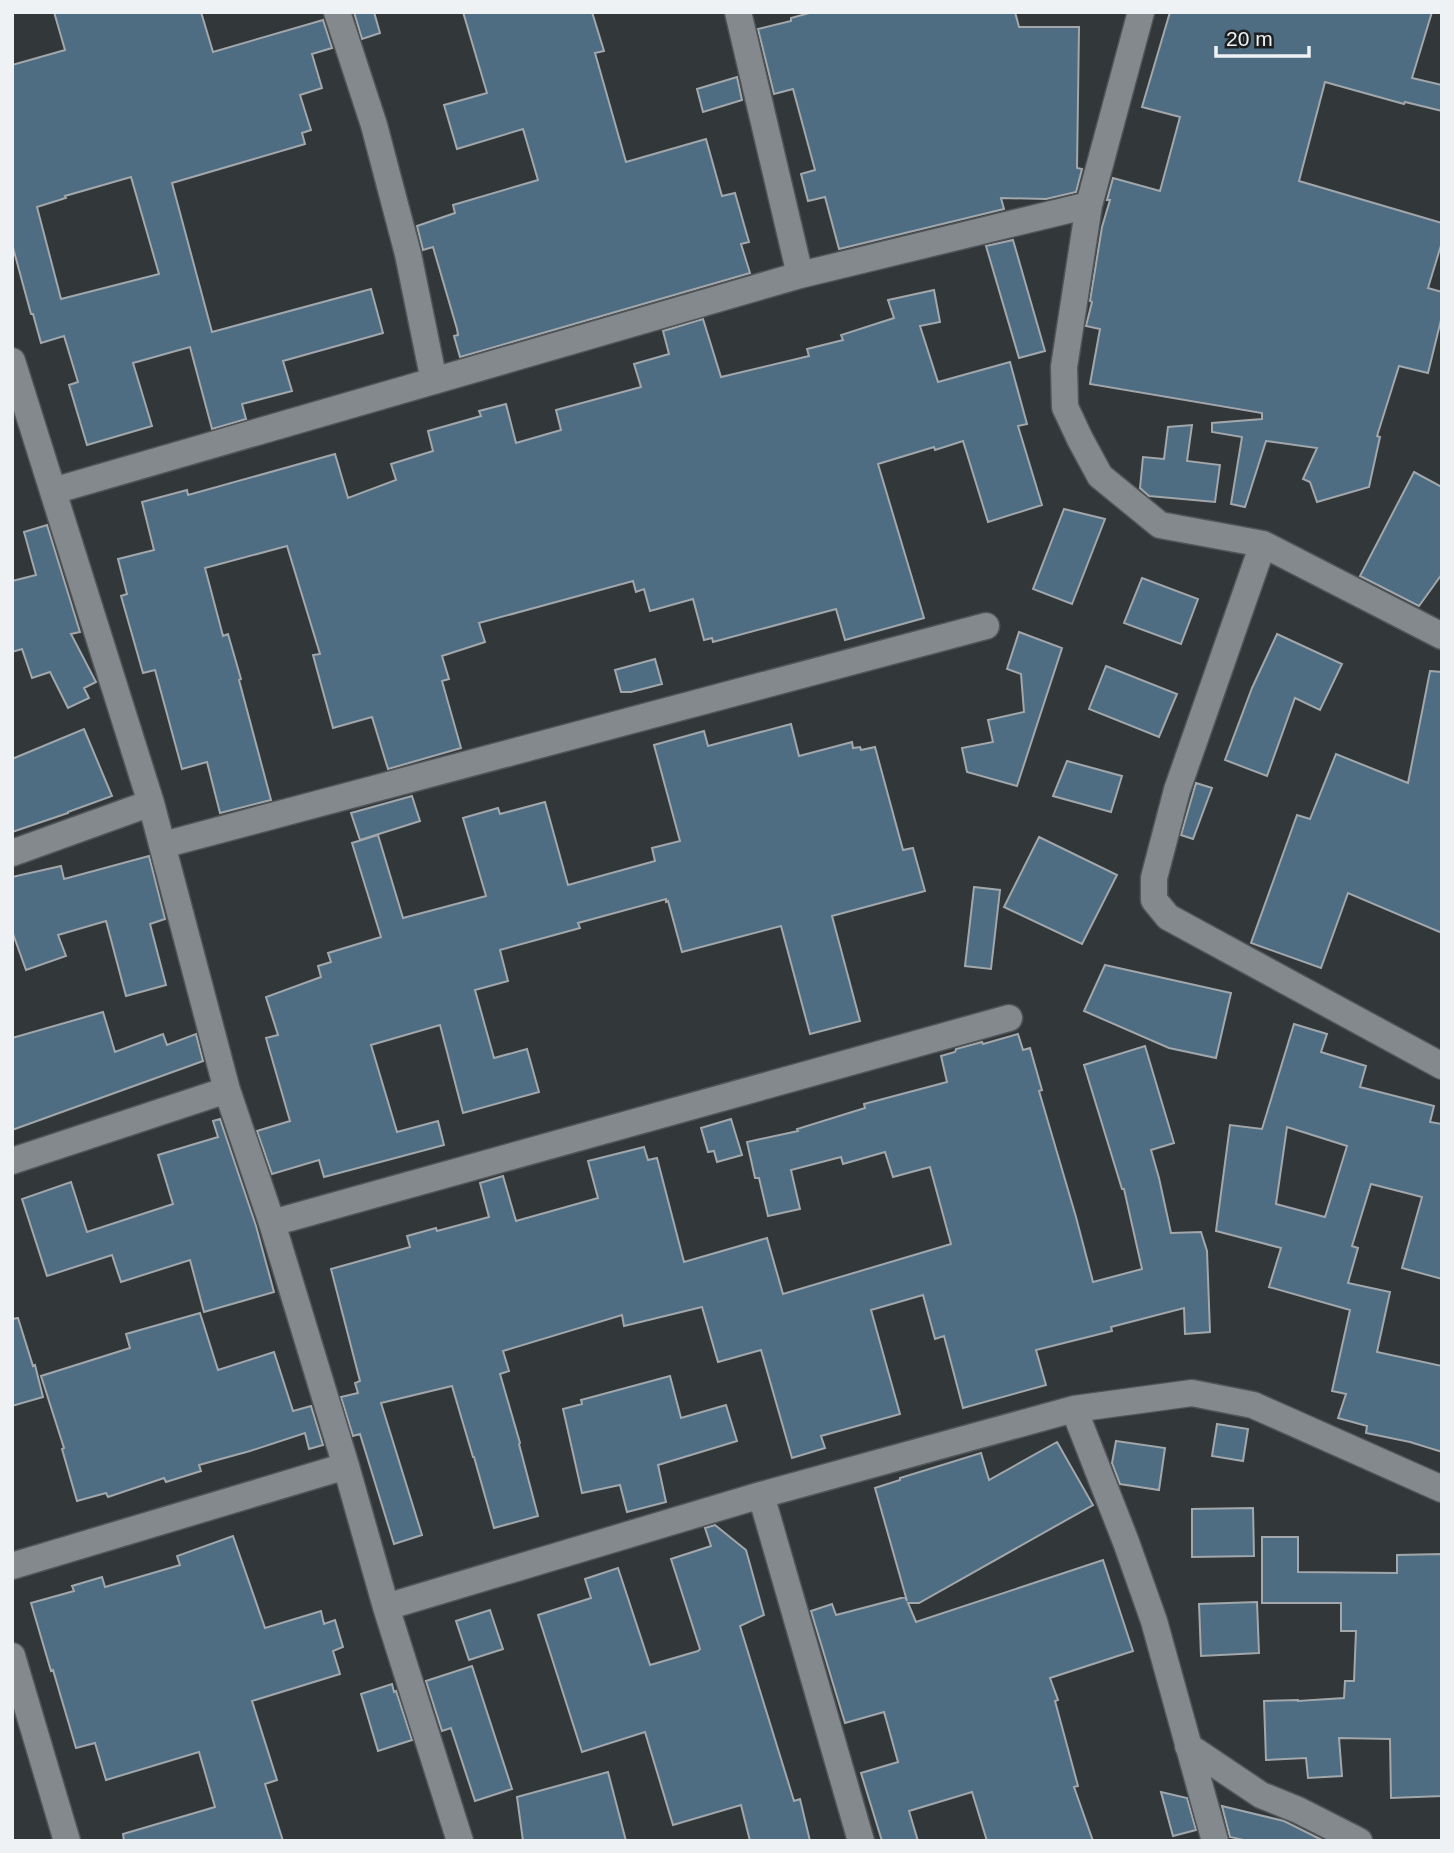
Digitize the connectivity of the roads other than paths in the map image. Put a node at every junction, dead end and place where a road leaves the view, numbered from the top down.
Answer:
1 (337, 12) edge
2 (738, 12) edge
3 (1141, 12) edge
4 (1089, 205) junction
5 (800, 275) junction
6 (12, 361) edge
7 (434, 381) junction
8 (53, 491) junction
9 (1263, 544) junction
10 (986, 626) dead end
11 (1442, 636) edge
12 (151, 803) junction
13 (163, 845) junction
14 (12, 853) edge
15 (1009, 1018) dead end
16 (1442, 1066) edge
17 (227, 1090) junction
18 (12, 1161) edge
19 (272, 1223) junction
20 (1074, 1409) junction
21 (346, 1466) junction
22 (1442, 1489) edge
23 (761, 1495) junction
24 (12, 1566) edge
25 (386, 1606) junction
26 (12, 1656) edge
27 (1188, 1746) junction
28 (67, 1841) edge
29 (460, 1841) edge
30 (861, 1841) edge
31 (1215, 1841) edge
32 (1359, 1841) edge

1 - 7 street
2 - 5 street
3 - 4 street
4 - 5 street
4 - 9 street
5 - 7 street
6 - 8 street
7 - 8 street
8 - 12 street
9 - 11 street
9 - 16 street
10 - 13 street
12 - 13 street
12 - 14 street
13 - 17 street
15 - 19 street
17 - 18 street
17 - 19 street
19 - 21 street
20 - 22 street
20 - 23 street
20 - 27 street
21 - 24 street
21 - 25 street
23 - 25 street
23 - 30 street
25 - 29 street
26 - 28 street
27 - 31 street
27 - 32 street

